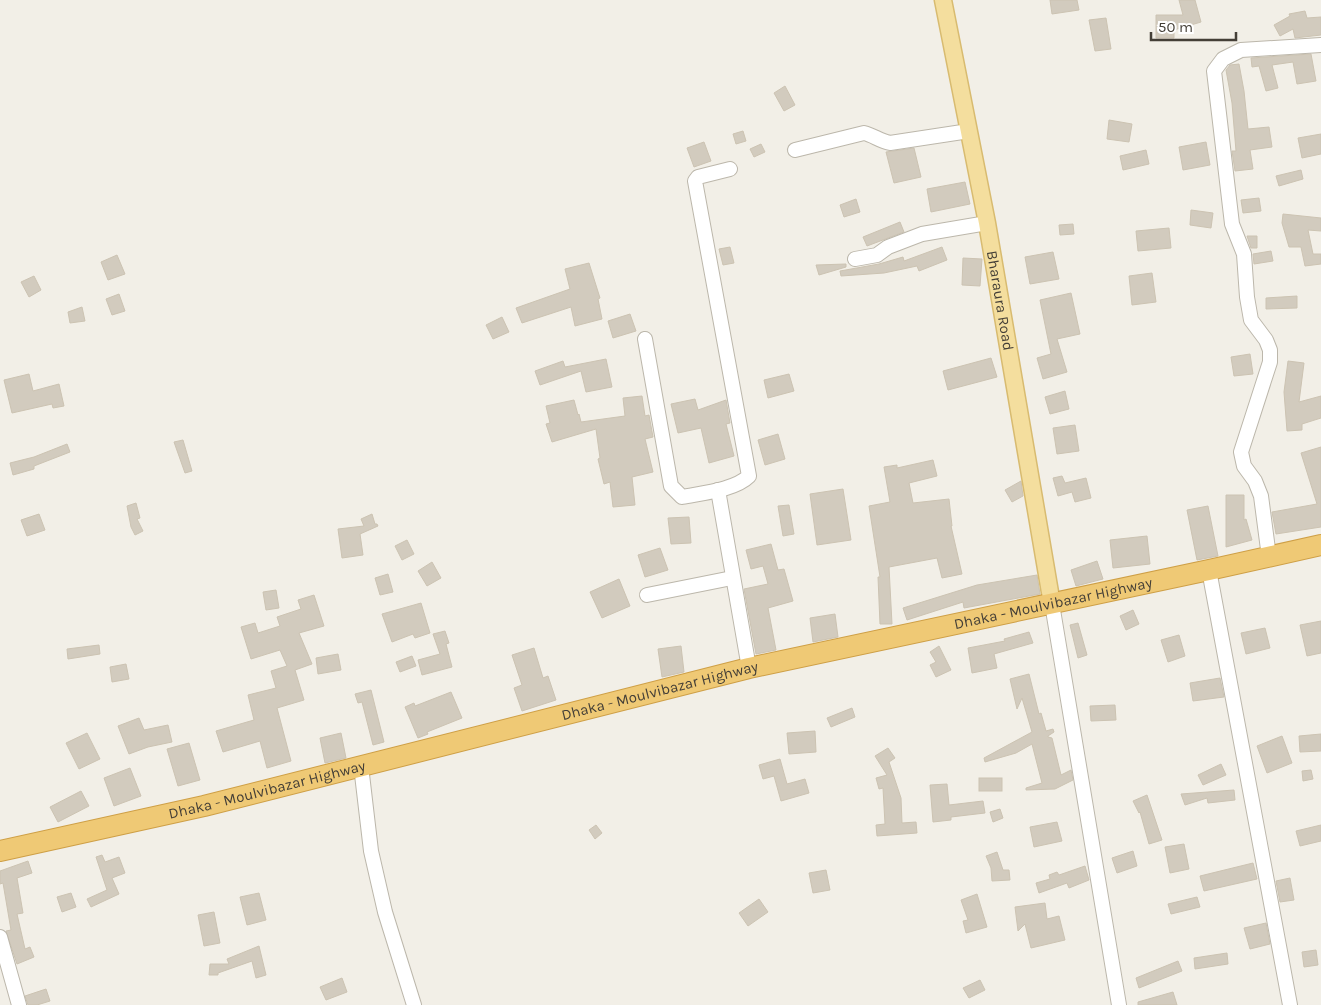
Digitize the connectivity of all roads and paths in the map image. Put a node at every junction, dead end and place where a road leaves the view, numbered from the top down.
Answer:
1 (943, 0) edge
2 (1321, 45) edge
3 (969, 130) junction
4 (795, 150) dead end
5 (730, 169) dead end
6 (987, 223) junction
7 (855, 260) dead end
8 (645, 339) dead end
9 (718, 490) junction
10 (1321, 545) edge
11 (1269, 557) junction
12 (1209, 570) junction
13 (732, 578) junction
14 (647, 595) dead end
15 (1052, 604) junction
16 (749, 668) junction
17 (361, 766) junction
18 (0, 851) edge
19 (0, 937) edge
20 (19, 1005) edge
21 (414, 1005) edge
22 (1119, 1005) edge
23 (1290, 1005) edge

1 - 3 main road, Bharaura Road
2 - 11 street
3 - 4 street
3 - 6 main road, Bharaura Road
5 - 9 street
6 - 7 street
6 - 15 main road, Bharaura Road
8 - 9 street
9 - 13 street
10 - 11 highway, Dhaka - Moulvibazar Highway
11 - 12 highway, Dhaka - Moulvibazar Highway
12 - 15 highway, Dhaka - Moulvibazar Highway
12 - 23 street
13 - 14 street
13 - 16 street
15 - 16 highway, Dhaka - Moulvibazar Highway
15 - 22 street
16 - 17 highway, Dhaka - Moulvibazar Highway
17 - 18 highway, Dhaka - Moulvibazar Highway
17 - 21 street
19 - 20 street

